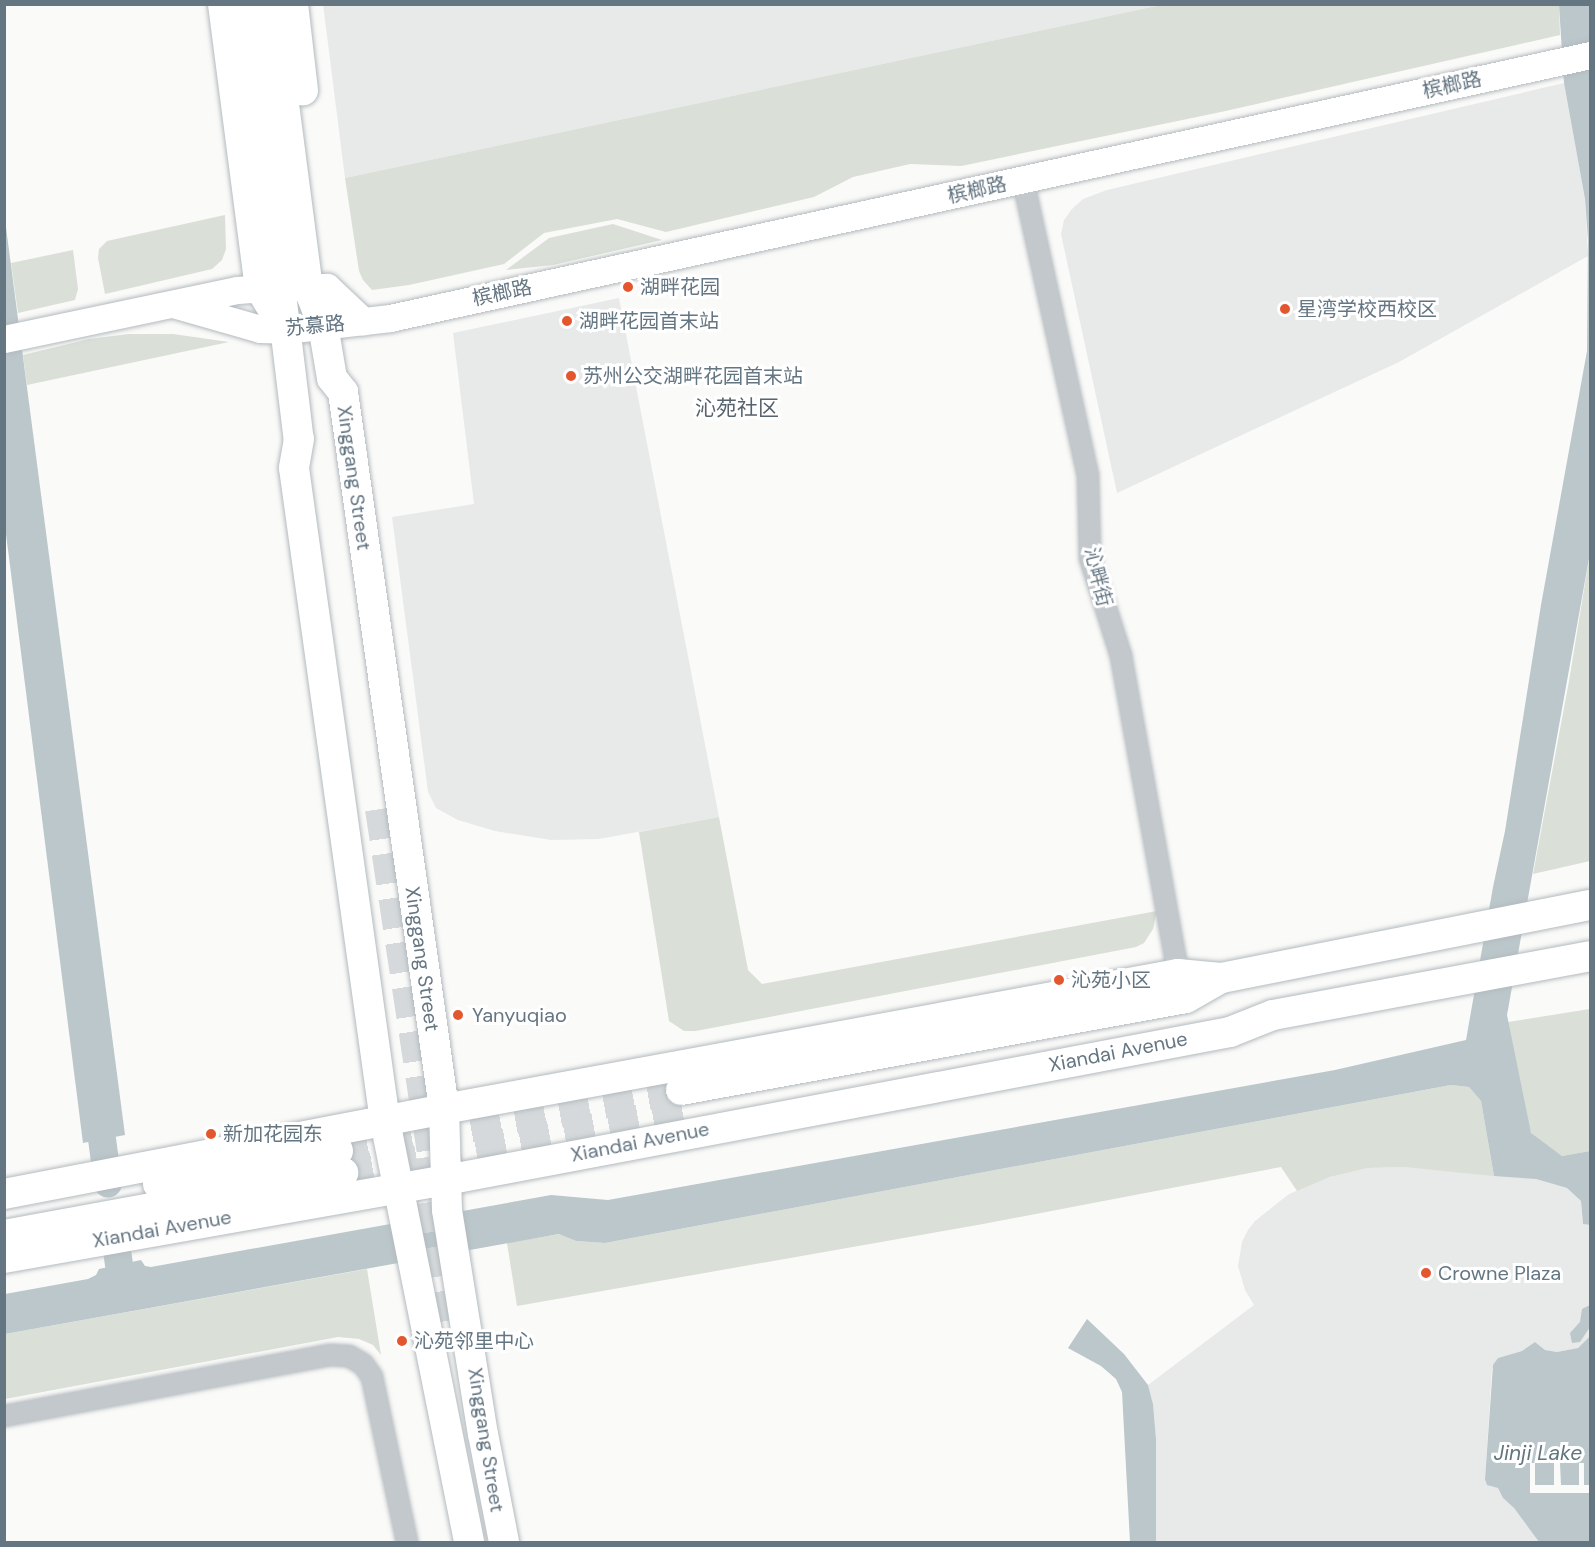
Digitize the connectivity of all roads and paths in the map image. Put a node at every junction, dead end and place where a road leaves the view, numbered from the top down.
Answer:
1 (223, 4) edge
2 (246, 4) edge
3 (271, 4) edge
4 (293, 4) edge
5 (265, 49) junction
6 (1590, 55) edge
7 (1023, 180) junction
8 (294, 287) junction
9 (173, 304) junction
10 (363, 321) junction
11 (323, 325) junction
12 (285, 330) junction
13 (15, 337) edge
14 (332, 378) junction
15 (299, 439) junction
16 (1590, 905) edge
17 (1590, 956) edge
18 (1179, 974) junction
19 (1221, 978) junction
20 (1274, 1015) junction
21 (444, 1109) junction
22 (385, 1121) junction
23 (446, 1180) junction
24 (397, 1188) junction
25 (4, 1194) edge
26 (4, 1212) edge
27 (4, 1235) edge
28 (4, 1258) edge
29 (4, 1416) edge
30 (407, 1542) edge
31 (469, 1542) edge
32 (504, 1542) edge

1 - 8 main road
2 - 5 main road
3 - 5 main road
4 - 8 main road
5 - 8 main road
6 - 7 main road, 槟榔路
7 - 10 main road, 槟榔路
7 - 18 street, 沁畔街
8 - 9 main road, 苏慕路
8 - 10 main road, 苏慕路
8 - 11 main road, Xinggang Street
8 - 12 main road
9 - 12 main road, 苏慕路
9 - 13 main road, 苏慕路
10 - 11 main road, 苏慕路
11 - 12 main road, 苏慕路
11 - 14 main road, Xinggang Street
12 - 15 main road, Xinggang Street
14 - 15 main road, Xinggang Street
14 - 21 main road, Xinggang Street
15 - 22 main road, Xinggang Street
16 - 19 main road, Xiandai Avenue
17 - 20 main road, Xiandai Avenue
18 - 19 main road, Xiandai Avenue
18 - 21 main road, Xiandai Avenue
19 - 20 main road, Xiandai Avenue
20 - 23 main road, Xiandai Avenue
21 - 22 main road, Xiandai Avenue
21 - 23 main road, Xinggang Street
22 - 24 main road, Xinggang Street
22 - 25 main road, Xiandai Avenue
23 - 24 main road, Xiandai Avenue
23 - 32 main road, Xinggang Street
24 - 28 main road, Xiandai Avenue
24 - 31 main road, Xinggang Street
26 - 27 main road, Xiandai Avenue
29 - 30 street

